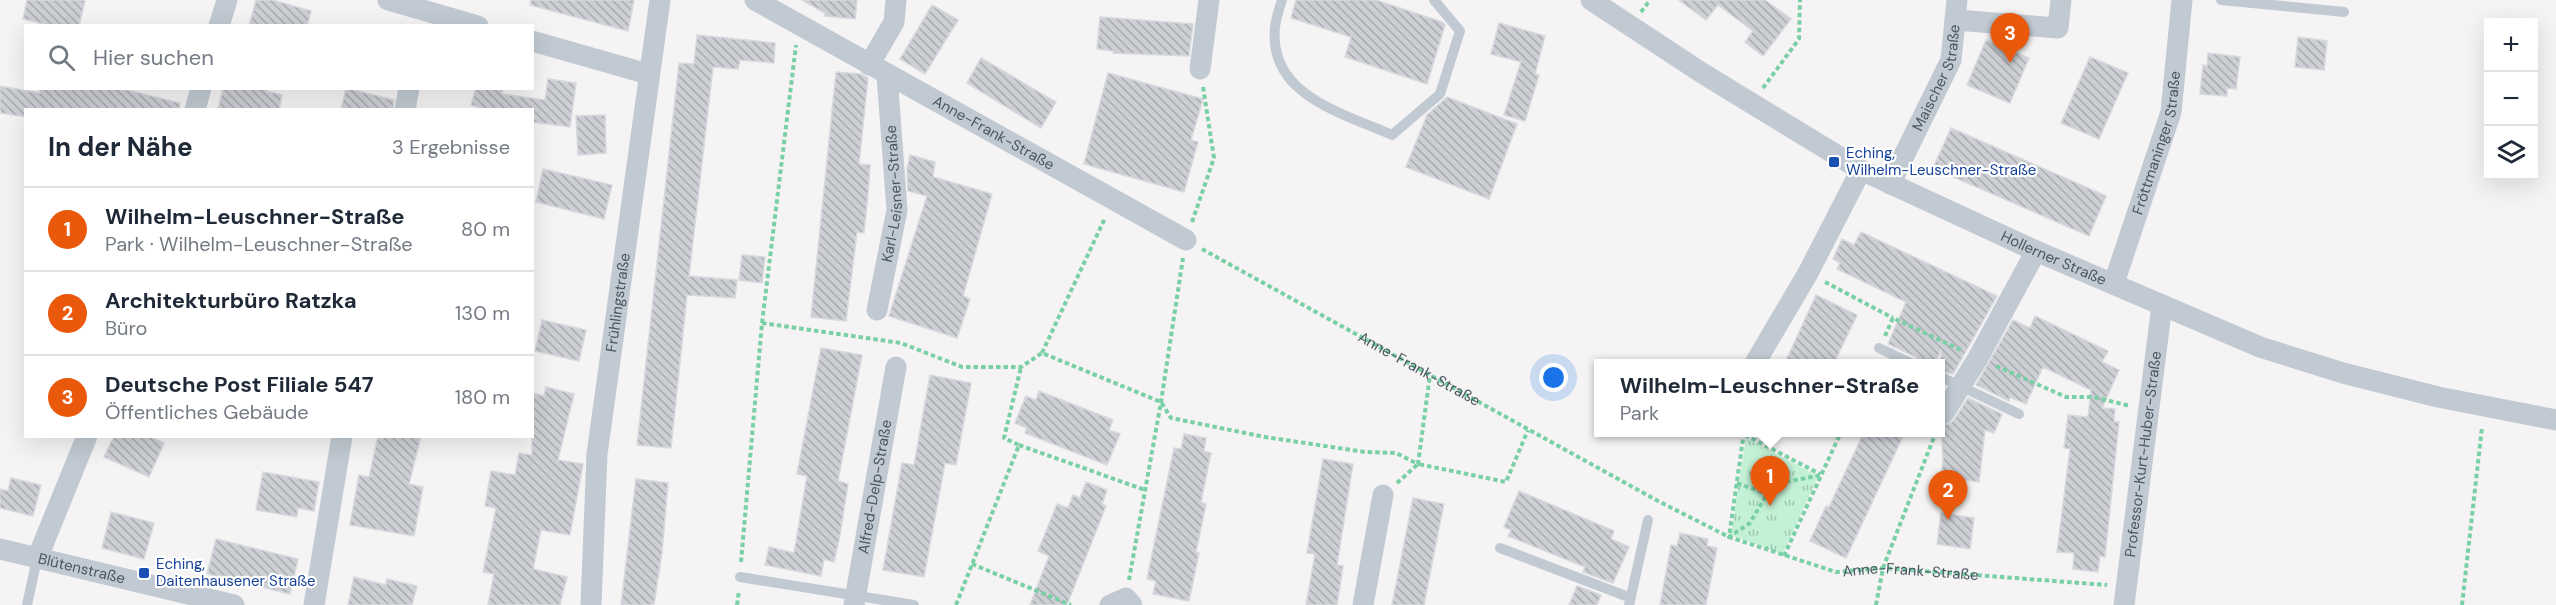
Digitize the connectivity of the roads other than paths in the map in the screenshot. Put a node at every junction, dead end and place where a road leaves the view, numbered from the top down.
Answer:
1 (227, 0) edge
2 (388, 0) edge
3 (660, 0) edge
4 (755, 0) edge
5 (896, 0) edge
6 (1209, 0) edge
7 (1282, 0) edge
8 (1434, 0) edge
9 (1591, 0) edge
10 (2061, 0) edge
11 (2182, 0) edge
12 (2221, 0) edge
13 (1956, 10) edge
14 (2344, 12) dead end
15 (423, 18) edge
16 (220, 24) edge
17 (464, 24) edge
18 (534, 42) edge
19 (1200, 69) road end
20 (878, 70) junction
21 (648, 74) junction
22 (200, 90) edge
23 (410, 90) edge
24 (196, 108) edge
25 (405, 108) edge
26 (1861, 170) junction
27 (1890, 184) junction
28 (1186, 240) road end
29 (2036, 251) junction
30 (2114, 283) junction
31 (2162, 305) junction
32 (877, 310) dead end
33 (1879, 348) dead end
34 (1757, 359) edge
35 (1904, 359) edge
36 (896, 368) dead end
37 (1945, 379) edge
38 (1961, 386) junction
39 (1945, 411) edge
40 (2019, 414) dead end
41 (2556, 420) edge
42 (86, 438) edge
43 (342, 438) edge
44 (1383, 495) road end
45 (1648, 520) dead end
46 (1500, 548) dead end
47 (0, 549) edge
48 (38, 559) junction
49 (740, 577) road end
50 (2126, 596) edge
51 (854, 600) edge
52 (1630, 602) edge
53 (27, 605) edge
54 (234, 605) edge
55 (314, 605) edge
56 (591, 605) edge
57 (914, 605) edge
58 (1363, 605) edge

1 - 16 street
2 - 15 street
3 - 21 street, Frühlingstraße
4 - 20 street, Anne-Frank-Straße
5 - 20 street
6 - 19 street
7 - 8 lane
9 - 26 street, Hollerner Straße
10 - 13 street
11 - 30 street, Fröttmaninger Straße
12 - 14 lane
13 - 27 street, Maischer Straße
15 - 17 street
18 - 21 street
20 - 28 street, Anne-Frank-Straße
20 - 32 street, Karl-Leisner-Straße
21 - 56 street, Frühlingstraße
22 - 24 street
23 - 25 street
26 - 27 street, Hollerner Straße
26 - 34 street
27 - 29 street, Hollerner Straße
29 - 30 street, Hollerner Straße
29 - 38 street
30 - 31 street, Hollerner Straße
31 - 41 street, Hollerner Straße
31 - 50 street, Professor-Kurt-Huber-Straße
33 - 35 lane
36 - 51 street, Alfred-Delp-Straße
37 - 38 lane
38 - 39 street
38 - 40 lane
42 - 48 street
43 - 55 street
44 - 58 street
45 - 52 lane
46 - 52 lane
47 - 48 street, Blütenstraße
48 - 53 lane
48 - 54 street, Blütenstraße
49 - 51 lane
51 - 57 lane

